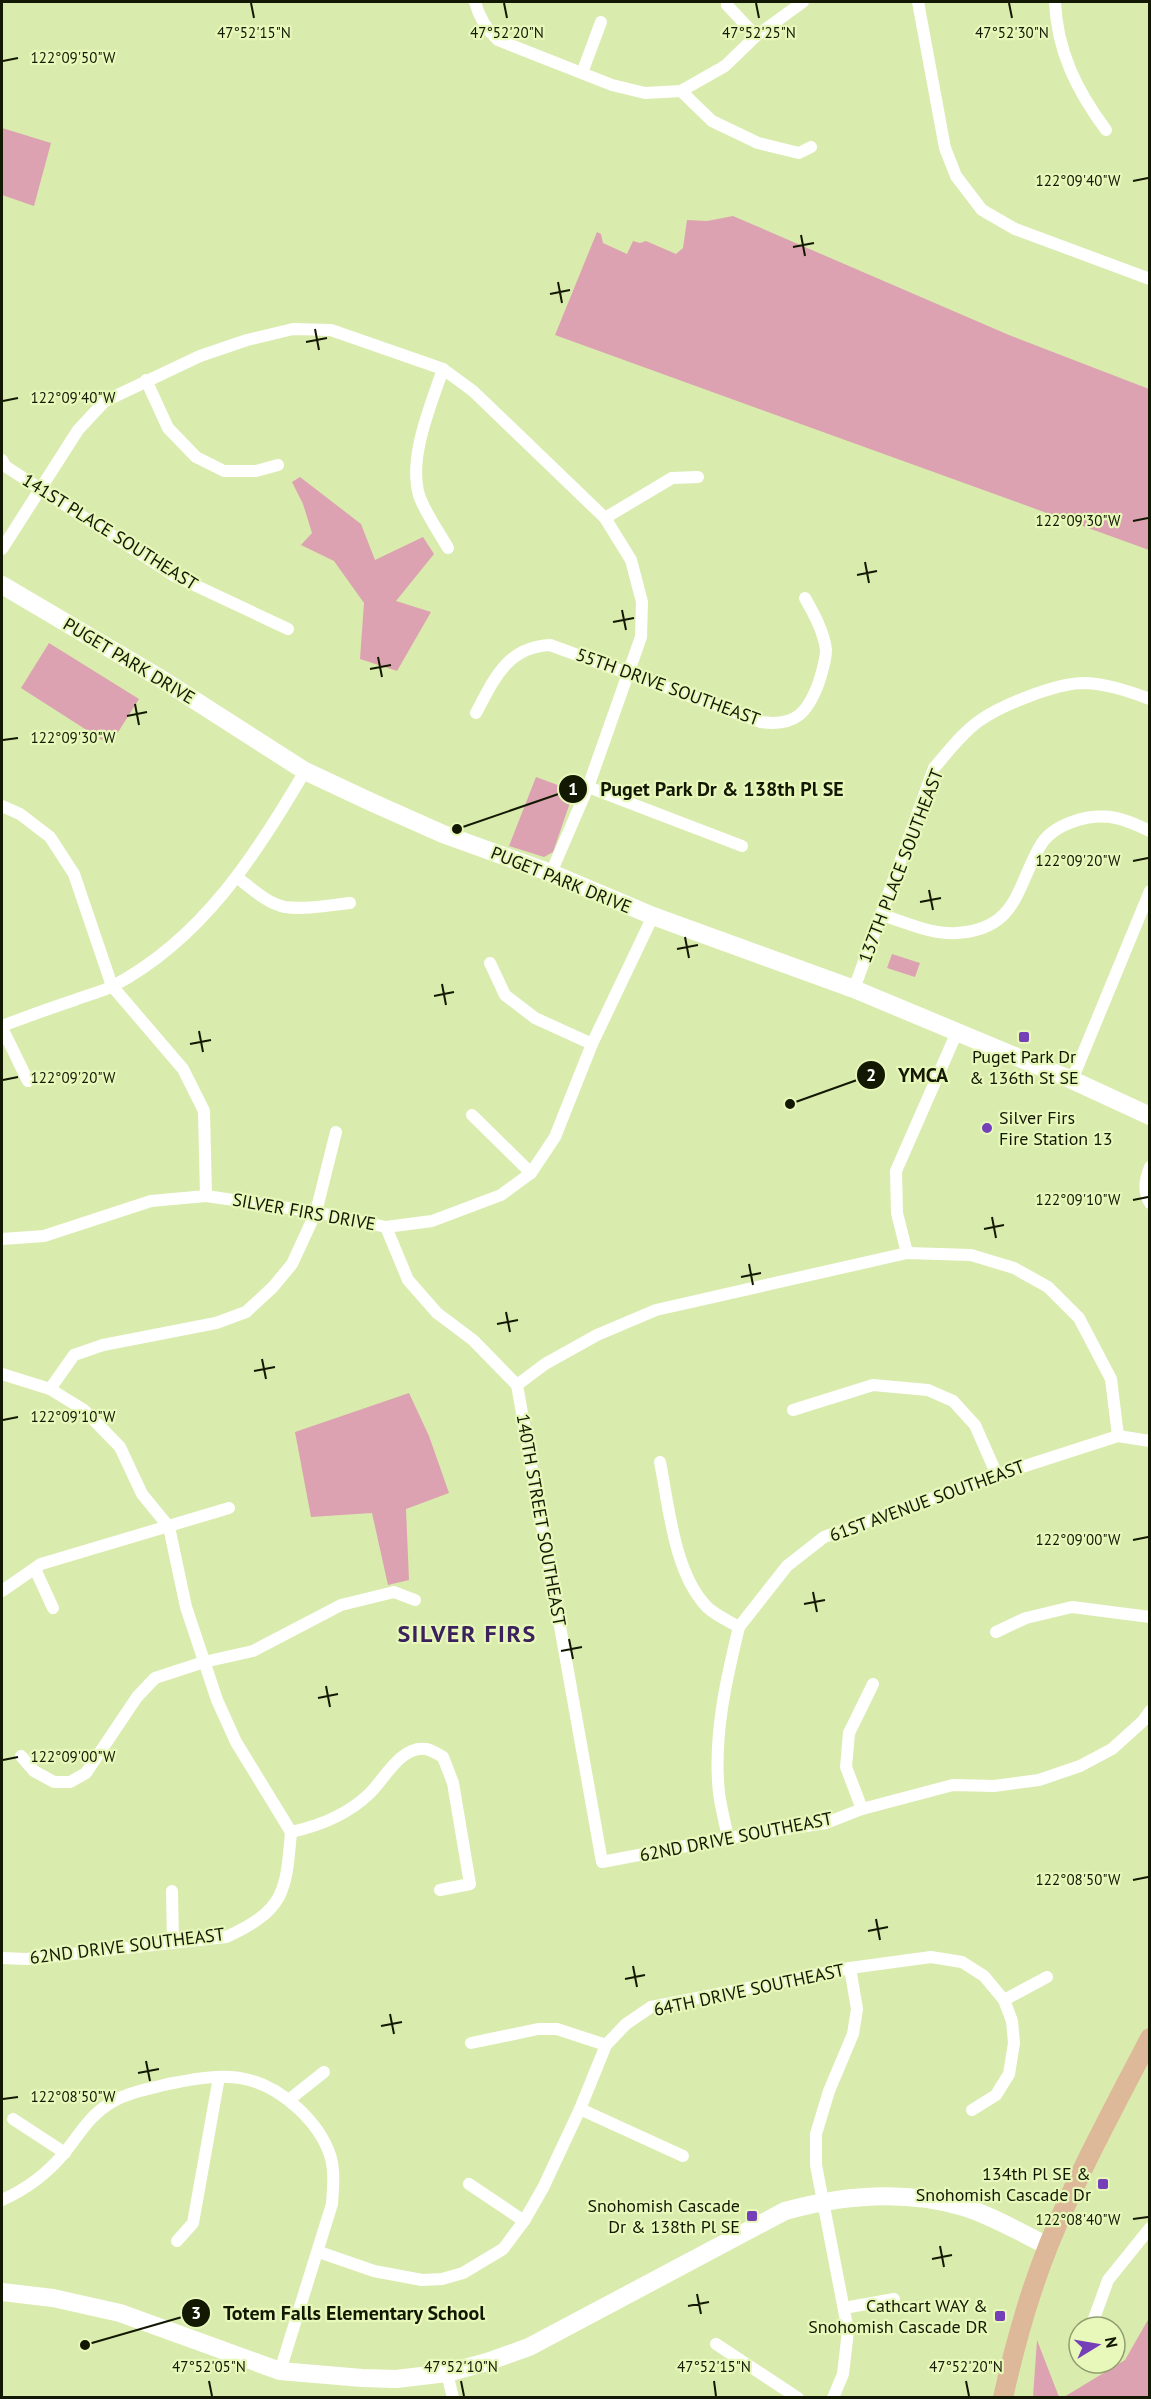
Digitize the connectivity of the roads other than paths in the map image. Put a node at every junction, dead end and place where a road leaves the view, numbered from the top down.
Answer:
1 (475, 2) edge
2 (803, 2) edge
3 (918, 2) edge
4 (1055, 2) edge
5 (727, 5) dead end
6 (601, 22) dead end
7 (756, 36) junction
8 (582, 73) junction
9 (681, 91) junction
10 (1106, 130) dead end
11 (811, 147) dead end
12 (1149, 279) edge
13 (443, 369) junction
14 (146, 380) junction
15 (2, 460) edge
16 (278, 465) dead end
17 (698, 477) dead end
18 (40, 489) junction
19 (605, 518) junction
20 (448, 548) dead end
21 (2, 549) edge
22 (2, 585) edge
23 (806, 598) dead end
24 (288, 629) dead end
25 (628, 672) junction
26 (1149, 699) edge
27 (476, 713) dead end
28 (305, 771) junction
29 (588, 787) junction
30 (2, 806) edge
31 (1149, 831) edge
32 (742, 846) dead end
33 (551, 873) junction
34 (238, 878) junction
35 (1149, 891) edge
36 (350, 903) dead end
37 (882, 915) junction
38 (652, 916) junction
39 (490, 963) dead end
40 (112, 986) junction
41 (854, 989) junction
42 (2, 1027) edge
43 (957, 1032) junction
44 (592, 1044) junction
45 (1072, 1080) junction
46 (28, 1081) dead end
47 (472, 1115) dead end
48 (1149, 1116) edge
49 (336, 1132) dead end
50 (1149, 1167) edge
51 (531, 1173) junction
52 (206, 1196) junction
53 (1149, 1203) edge
54 (316, 1212) junction
55 (386, 1227) junction
56 (2, 1239) edge
57 (907, 1253) junction
58 (2, 1374) edge
59 (517, 1385) junction
60 (50, 1389) junction
61 (793, 1410) dead end
62 (1118, 1436) junction
63 (1149, 1441) edge
64 (660, 1462) dead end
65 (997, 1475) junction
66 (229, 1508) dead end
67 (169, 1527) junction
68 (35, 1569) junction
69 (2, 1591) edge
70 (415, 1600) dead end
71 (53, 1608) dead end
72 (1149, 1617) edge
73 (739, 1627) junction
74 (996, 1632) dead end
75 (204, 1662) junction
76 (873, 1684) dead end
77 (1149, 1711) edge
78 (21, 1756) dead end
79 (862, 1809) junction
80 (291, 1832) junction
81 (728, 1838) junction
82 (602, 1862) joint
83 (440, 1890) dead end
84 (172, 1891) dead end
85 (173, 1943) junction
86 (2, 1958) edge
87 (850, 1968) junction
88 (1047, 1977) dead end
89 (1004, 2000) junction
90 (1149, 2038) edge
91 (471, 2043) dead end
92 (606, 2045) junction
93 (324, 2072) dead end
94 (219, 2077) junction
95 (290, 2099) junction
96 (580, 2109) junction
97 (972, 2110) dead end
98 (13, 2119) dead end
99 (65, 2153) junction
100 (683, 2156) dead end
101 (469, 2184) dead end
102 (2, 2200) edge
103 (824, 2200) junction
104 (524, 2221) junction
105 (1149, 2228) edge
106 (177, 2241) dead end
107 (1048, 2246) junction
108 (319, 2252) junction
109 (2, 2292) edge
110 (894, 2299) dead end
111 (844, 2308) junction
112 (1095, 2315) edge
113 (716, 2344) dead end
114 (280, 2371) junction
115 (447, 2373) junction
116 (453, 2397) edge
117 (798, 2397) edge
118 (833, 2397) edge
119 (1003, 2397) edge

1 - 8 street
2 - 7 street
3 - 12 street
4 - 10 street
5 - 7 street
6 - 8 street
7 - 9 street
8 - 9 street
9 - 11 street
13 - 14 street
13 - 19 street
13 - 20 street
14 - 16 street
14 - 18 street
15 - 18 street, 141ST PLACE SOUTHEAST
17 - 19 street
18 - 21 street
18 - 24 street, 141ST PLACE SOUTHEAST
19 - 25 street
22 - 28 street, PUGET PARK DRIVE
23 - 25 street, 55TH DRIVE SOUTHEAST
25 - 27 street, 55TH DRIVE SOUTHEAST
25 - 29 street
26 - 37 street, 137TH PLACE SOUTHEAST
28 - 33 street, PUGET PARK DRIVE
28 - 34 street
29 - 32 street
29 - 33 street
30 - 40 street
31 - 37 street
33 - 38 street, PUGET PARK DRIVE
34 - 36 street
34 - 40 street
35 - 45 street
37 - 41 street, 137TH PLACE SOUTHEAST
38 - 41 street, PUGET PARK DRIVE
38 - 44 street, SILVER FIRS DRIVE
39 - 44 street
40 - 42 street
40 - 52 street
41 - 43 street, PUGET PARK DRIVE
42 - 46 street
43 - 45 street, PUGET PARK DRIVE
43 - 57 street
44 - 51 street, SILVER FIRS DRIVE
45 - 48 street, PUGET PARK DRIVE
47 - 51 street
49 - 54 street
50 - 53 street
51 - 55 street, SILVER FIRS DRIVE
52 - 54 street, SILVER FIRS DRIVE
52 - 56 street, SILVER FIRS DRIVE
54 - 55 street, SILVER FIRS DRIVE
54 - 60 street
55 - 59 street
57 - 59 street
57 - 62 street
58 - 60 street
59 - 82 street, 140TH STREET SOUTHEAST
60 - 67 street
61 - 65 street
62 - 63 street, 61ST AVENUE SOUTHEAST
62 - 65 street, 61ST AVENUE SOUTHEAST
64 - 73 street
65 - 73 street, 61ST AVENUE SOUTHEAST
66 - 67 street
67 - 68 street
67 - 75 street
68 - 69 street
68 - 71 street
70 - 75 street
72 - 74 street
73 - 81 street
75 - 78 street
75 - 80 street
76 - 79 street
77 - 79 street, 62ND DRIVE SOUTHEAST
79 - 81 street, 62ND DRIVE SOUTHEAST
80 - 83 street
80 - 85 street, 62ND DRIVE SOUTHEAST
81 - 82 street, 62ND DRIVE SOUTHEAST
84 - 85 street
85 - 86 street, 62ND DRIVE SOUTHEAST
87 - 89 street, 64TH DRIVE SOUTHEAST
87 - 92 street, 64TH DRIVE SOUTHEAST
87 - 103 street
88 - 89 street
89 - 97 street, 64TH DRIVE SOUTHEAST
90 - 107 main road
91 - 92 street
92 - 96 street, 64TH DRIVE SOUTHEAST
93 - 95 street
94 - 95 street
94 - 99 street
94 - 106 street
95 - 108 street
96 - 100 street
96 - 104 street, 64TH DRIVE SOUTHEAST
98 - 99 street
99 - 102 street
101 - 104 street
103 - 107 street
103 - 111 street
103 - 115 street
104 - 108 street, 64TH DRIVE SOUTHEAST
105 - 112 street
107 - 119 main road
108 - 114 street
109 - 114 street
110 - 111 street
111 - 118 street
113 - 117 street
114 - 115 street
115 - 116 street

